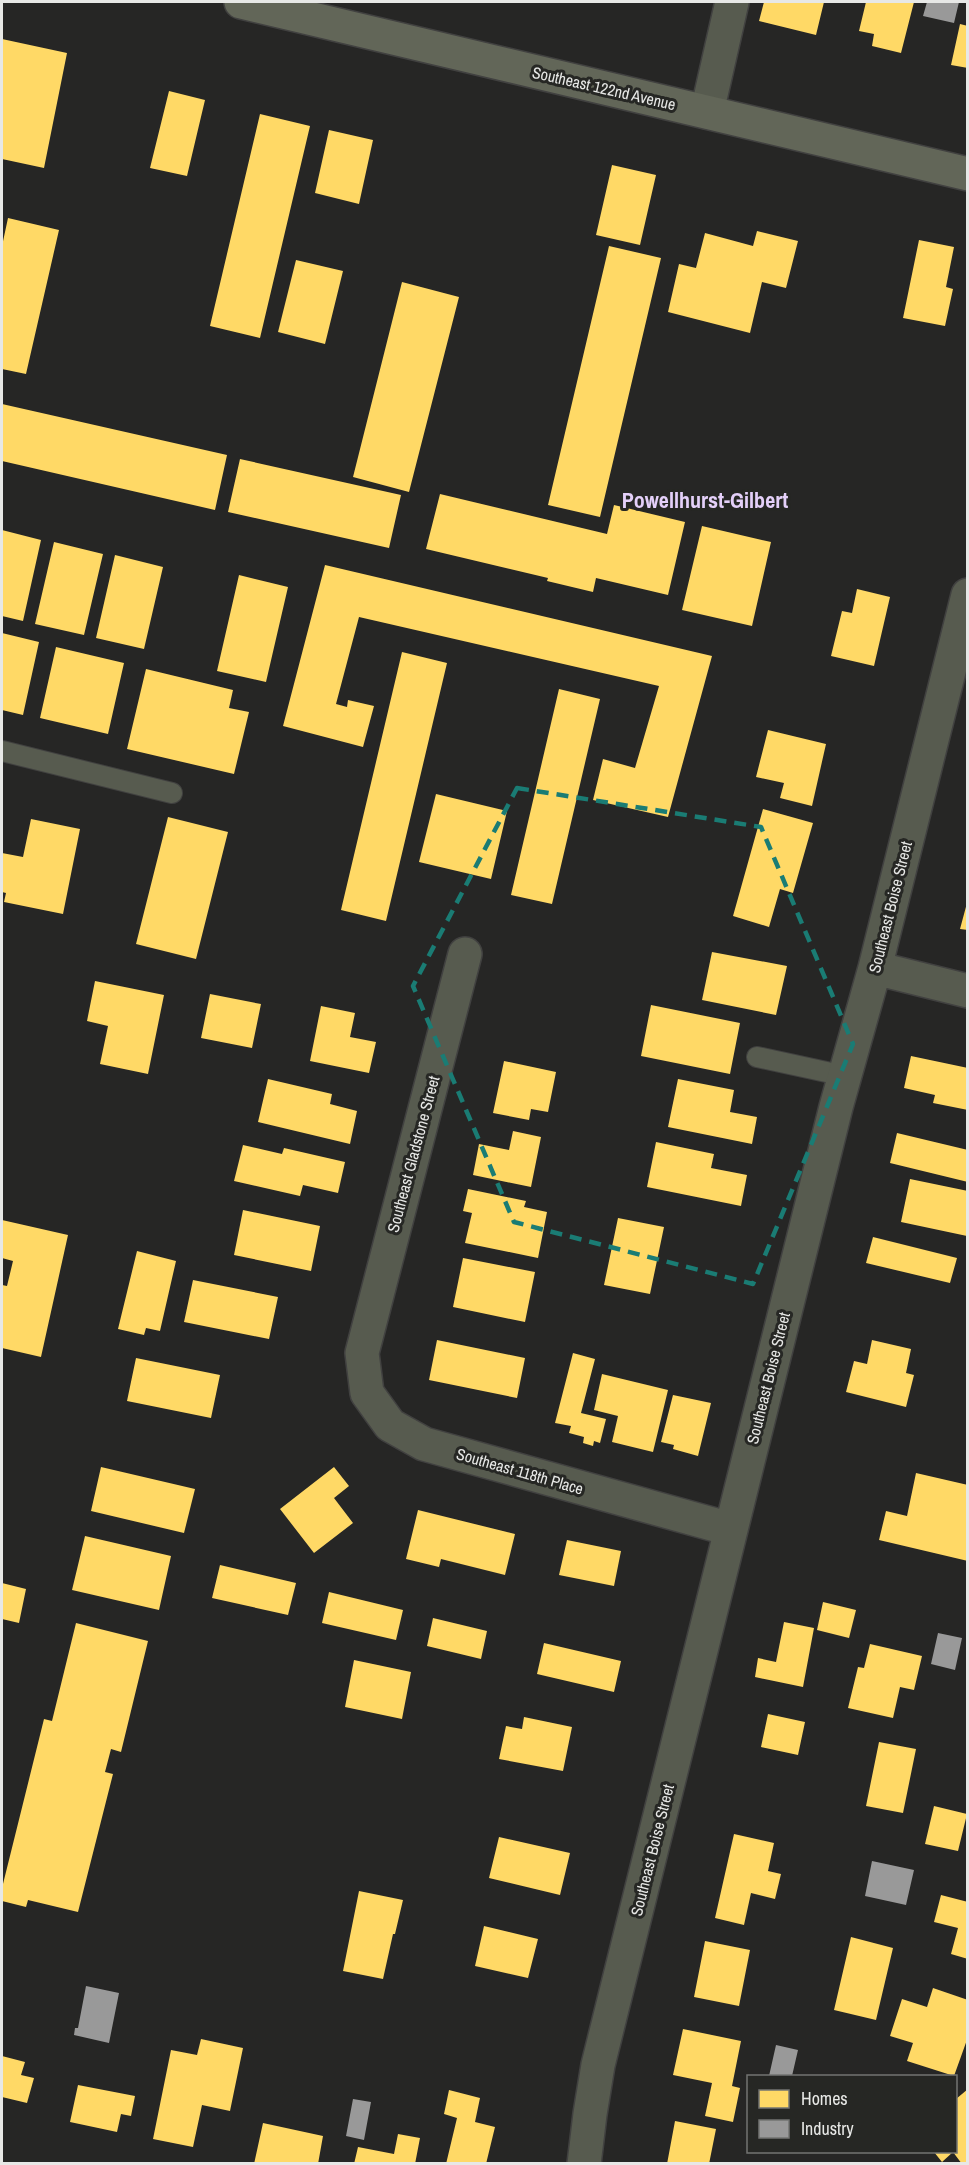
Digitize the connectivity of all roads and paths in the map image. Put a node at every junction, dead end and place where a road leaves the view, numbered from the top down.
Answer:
1 (241, 2) edge
2 (732, 2) edge
3 (707, 112) junction
4 (968, 174) edge
5 (968, 596) edge
6 (2, 751) edge
7 (172, 793) dead end
8 (465, 954) dead end
9 (875, 968) junction
10 (968, 991) edge
11 (757, 1057) dead end
12 (845, 1076) junction
13 (362, 1353) joint
14 (730, 1529) junction
15 (584, 2163) edge

1 - 3 main road, Southeast 122nd Avenue
2 - 3 street
3 - 4 main road, Southeast 122nd Avenue
5 - 9 street, Southeast Boise Street
6 - 7 lane
8 - 13 street, Southeast Gladstone Street
9 - 10 street
9 - 12 street, Southeast Boise Street
11 - 12 lane
12 - 14 street, Southeast Boise Street
13 - 14 street, Southeast 118th Place
14 - 15 street, Southeast Boise Street

